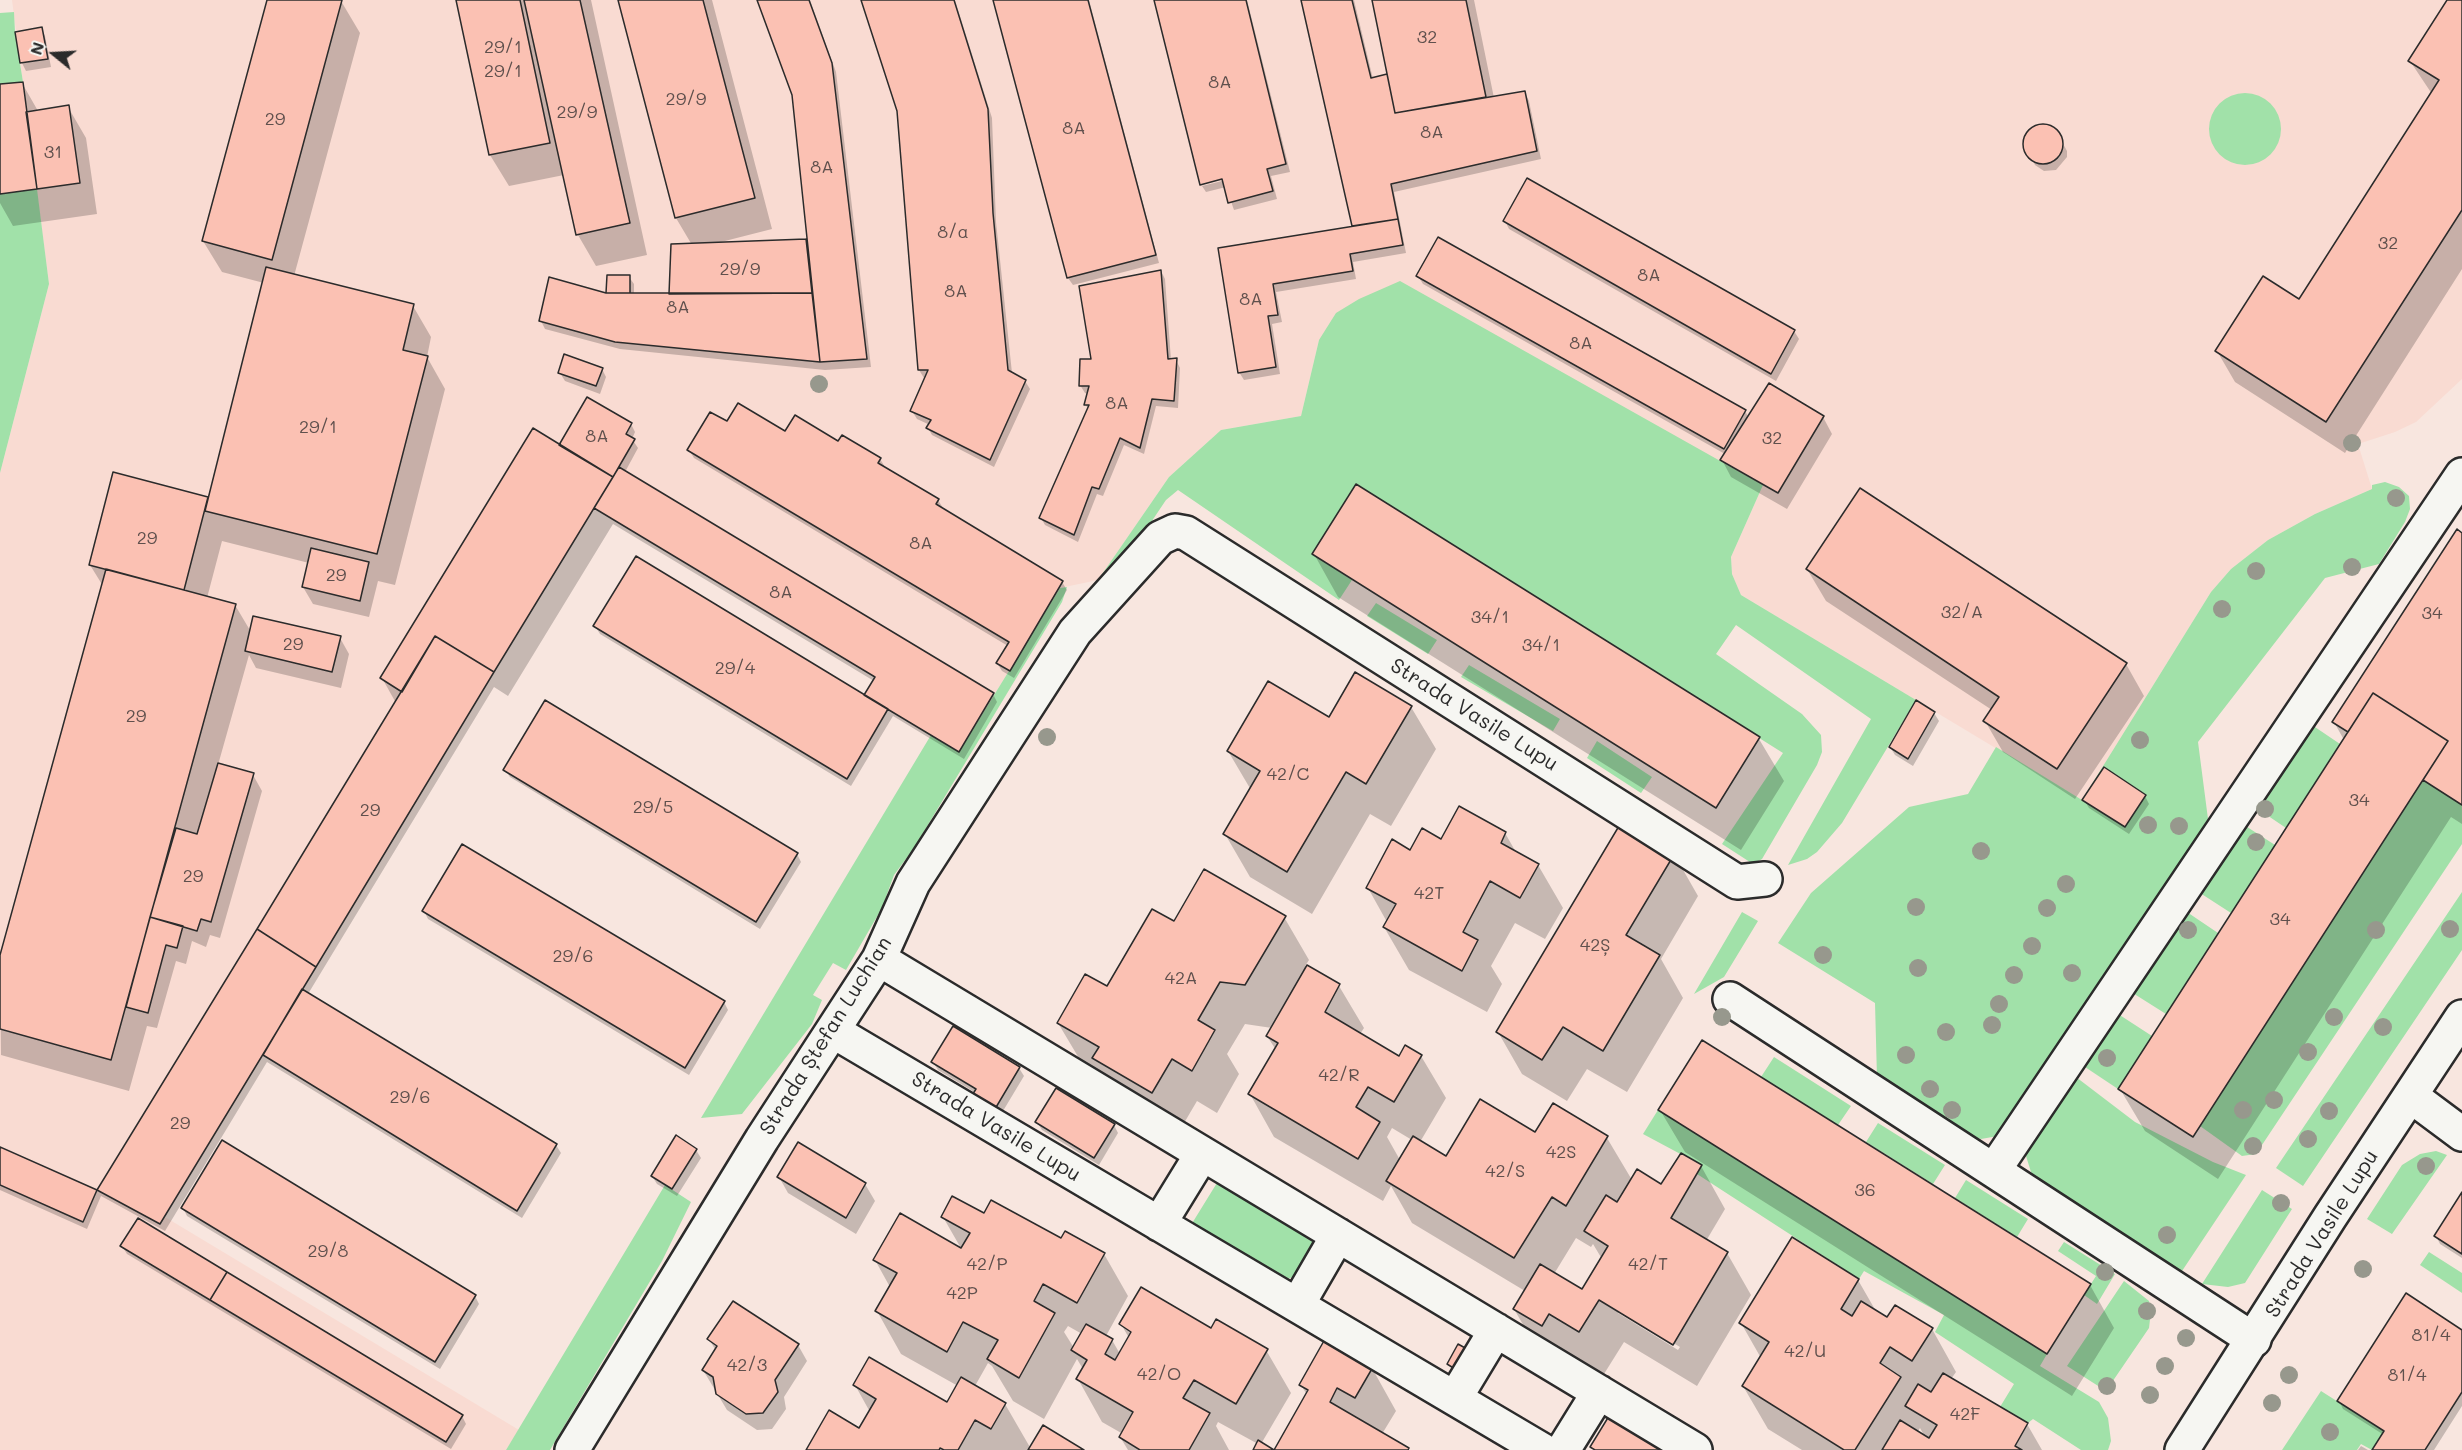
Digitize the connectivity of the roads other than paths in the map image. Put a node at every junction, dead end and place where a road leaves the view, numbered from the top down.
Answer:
1 (2462, 475) edge
2 (1186, 533) joint
3 (1766, 879) dead end
4 (879, 959) junction
5 (1730, 999) dead end
6 (2462, 1017) edge
7 (833, 1031) junction
8 (2411, 1096) junction
9 (2462, 1134) edge
10 (1202, 1154) junction
11 (1994, 1170) junction
12 (1159, 1224) junction
13 (1338, 1235) junction
14 (1298, 1304) junction
15 (1496, 1330) junction
16 (2254, 1340) junction
17 (1599, 1392) junction
18 (1455, 1398) junction
19 (572, 1450) edge
20 (1542, 1450) edge
21 (1563, 1450) edge
22 (1695, 1450) edge
23 (2182, 1450) edge

1 - 11 street
2 - 3 street, Strada Vasile Lupu
2 - 4 street, Strada Ștefan Luchian
4 - 7 street, Strada Ștefan Luchian
4 - 10 street
5 - 11 street
6 - 8 street, Strada Vasile Lupu
7 - 12 street, Strada Vasile Lupu
7 - 19 street, Strada Ștefan Luchian
8 - 9 street
8 - 16 street, Strada Vasile Lupu
10 - 12 street
10 - 13 street
11 - 16 street
12 - 14 street, Strada Vasile Lupu
13 - 14 street
13 - 15 street
14 - 18 street, Strada Vasile Lupu
15 - 17 street
15 - 18 street
16 - 23 street, Strada Vasile Lupu
17 - 21 street
17 - 22 street
18 - 20 street, Strada Vasile Lupu

